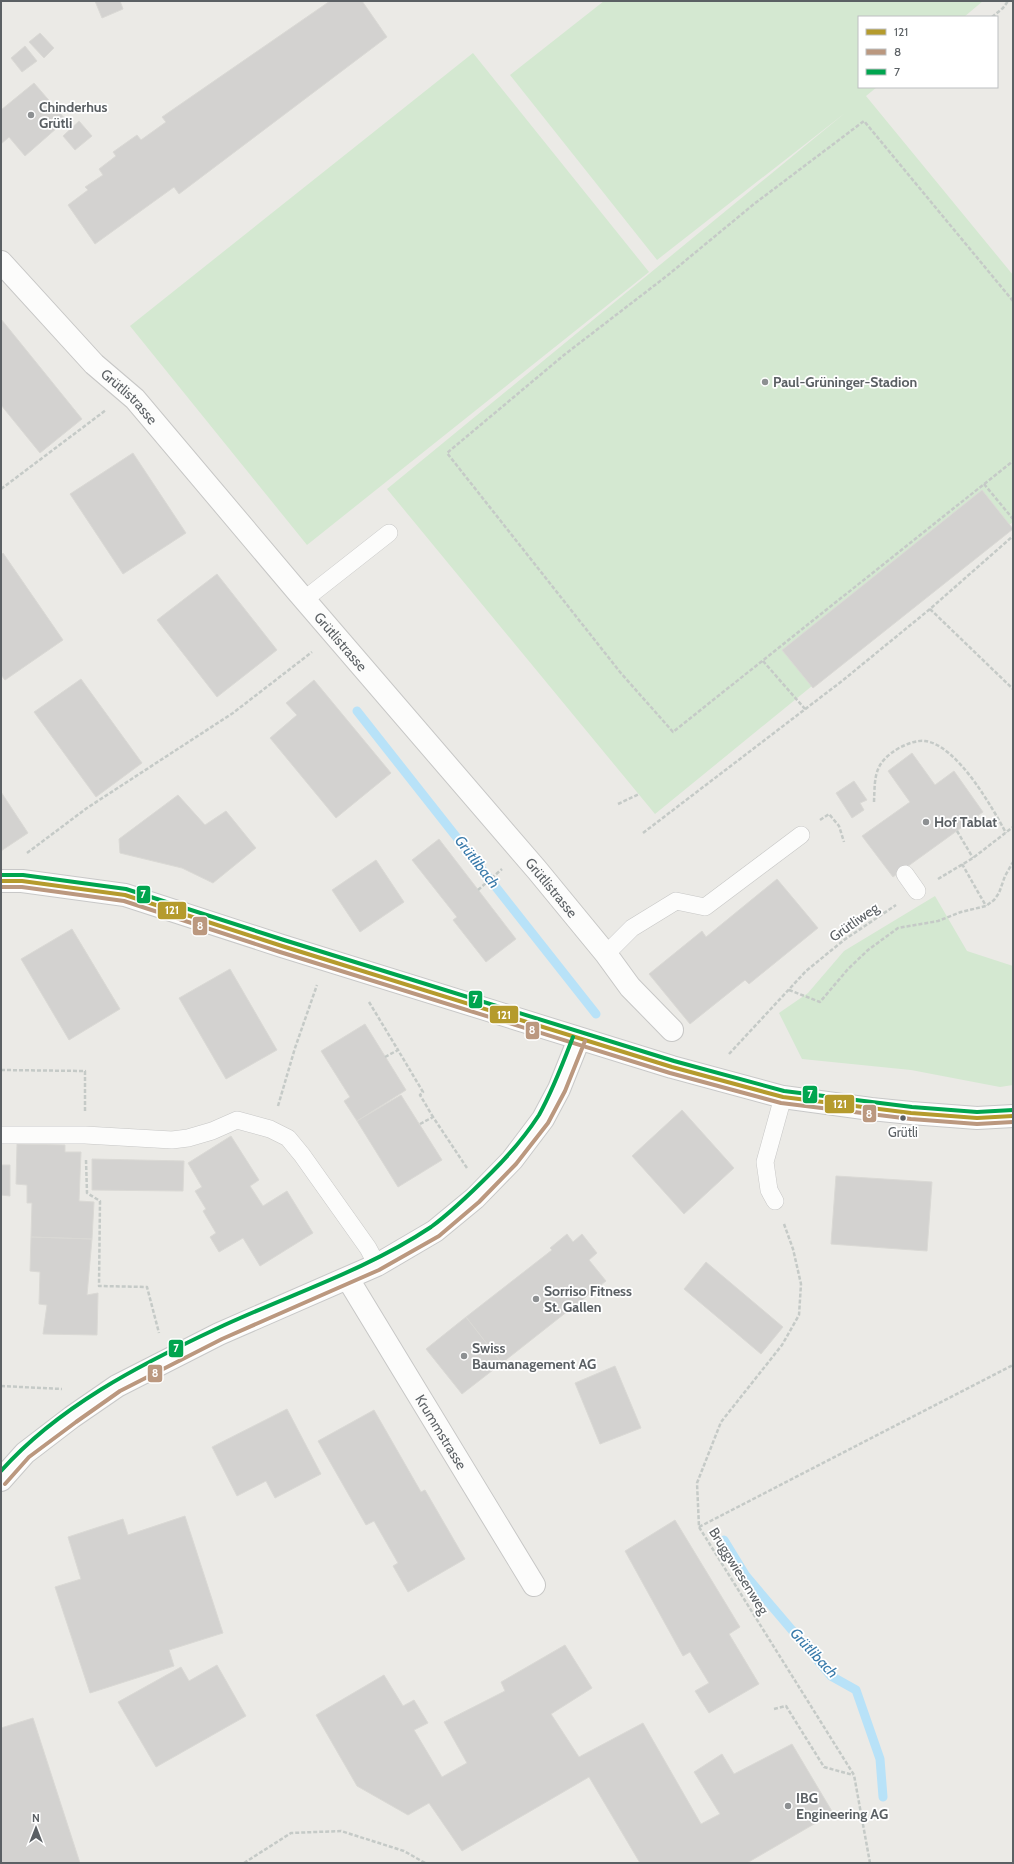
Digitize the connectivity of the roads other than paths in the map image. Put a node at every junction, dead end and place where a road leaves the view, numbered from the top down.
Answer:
1 (1, 262) edge
2 (389, 533) dead end
3 (304, 599) junction
4 (801, 835) dead end
5 (905, 874) dead end
6 (1, 881) edge
7 (918, 891) road end
8 (606, 954) junction
9 (672, 1030) dead end
10 (579, 1038) junction
11 (783, 1097) junction
12 (1013, 1116) edge
13 (1, 1135) edge
14 (775, 1201) road end
15 (377, 1265) junction
16 (348, 1278) junction
17 (1, 1480) edge
18 (534, 1585) dead end

1 - 3 street, Grütlistrasse
2 - 3 lane
3 - 8 street, Grütlistrasse
4 - 8 lane
5 - 7 lane
6 - 10 street
8 - 9 street, Grütlistrasse
10 - 11 street
10 - 15 street
11 - 12 street
11 - 14 lane
13 - 15 lane
15 - 16 street
16 - 17 street
16 - 18 street, Krummstrasse

